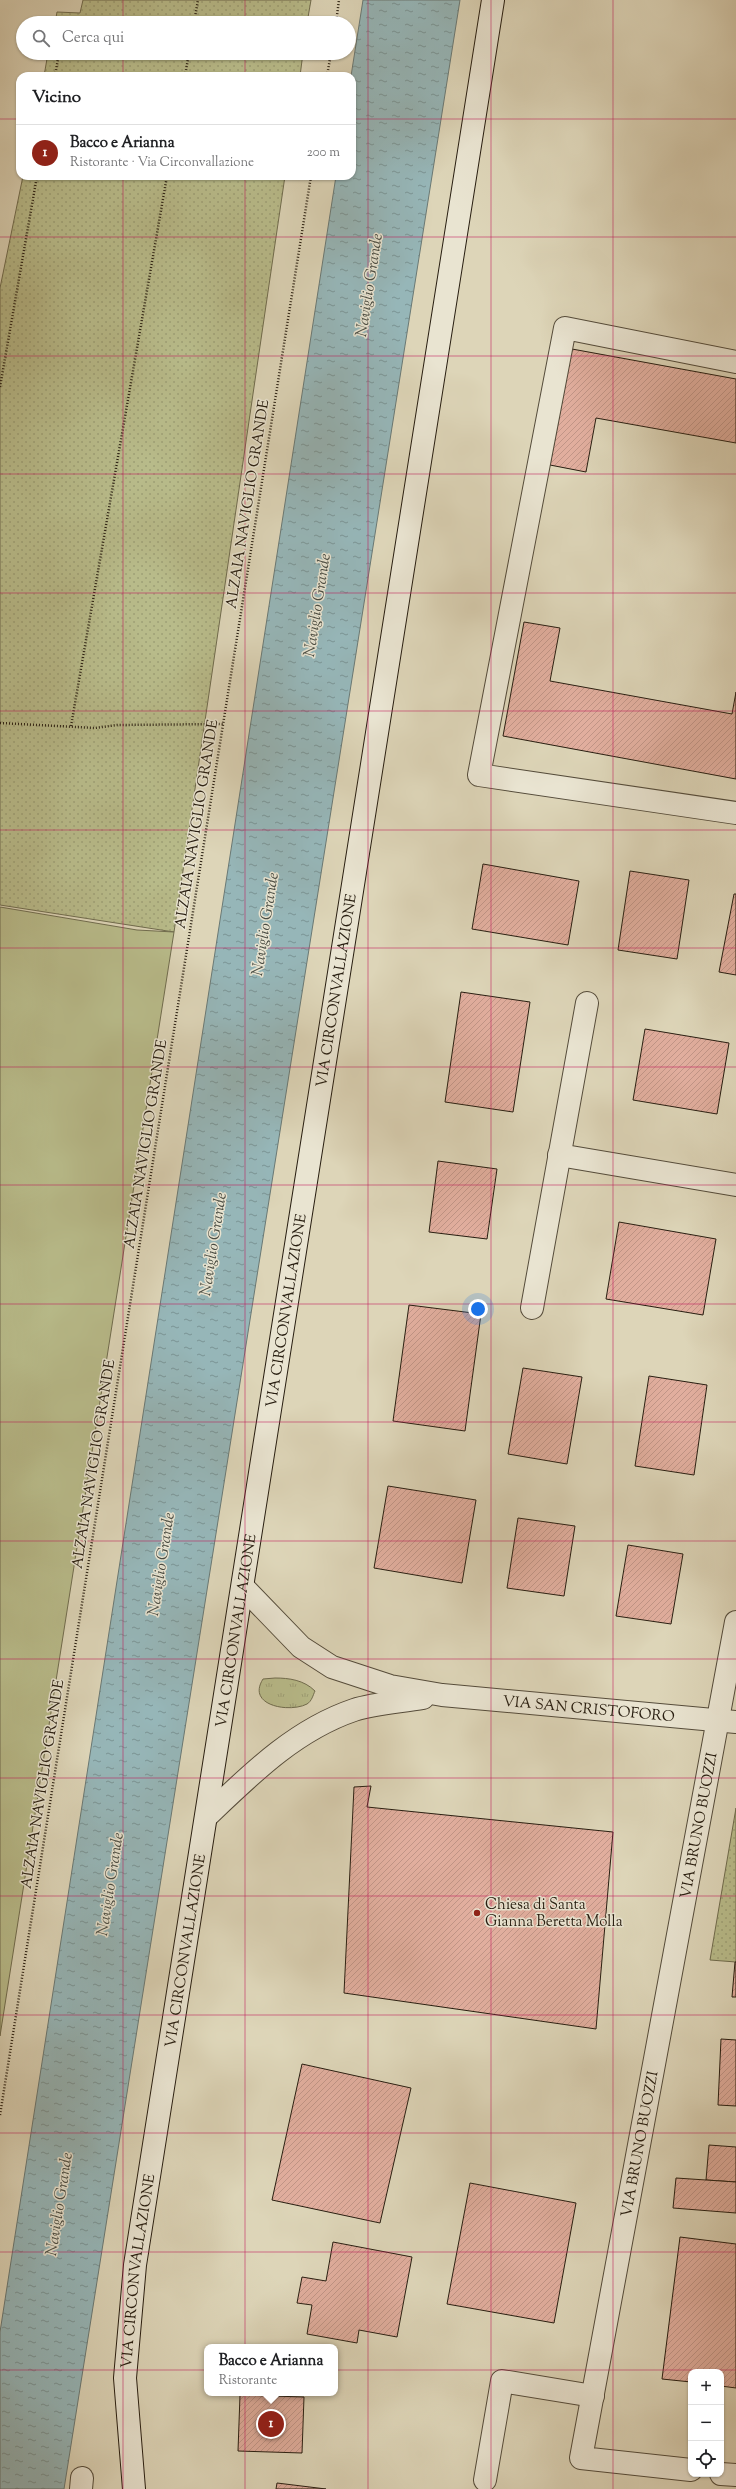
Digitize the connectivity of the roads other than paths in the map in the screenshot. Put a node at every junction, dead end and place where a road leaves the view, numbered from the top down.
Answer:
1 (493, 0) edge
2 (736, 362) edge
3 (736, 813) edge
4 (587, 1002) dead end
5 (559, 1155) junction
6 (736, 1185) edge
7 (532, 1308) dead end
8 (244, 1588) junction
9 (736, 1622) edge
10 (442, 1695) junction
11 (727, 1721) edge
12 (207, 1816) junction
13 (593, 2396) junction
14 (688, 2470) edge
15 (724, 2474) edge
16 (736, 2475) edge
17 (485, 2480) dead end
18 (134, 2489) edge

1 - 8 main road, VIA CIRCONVALLAZIONE
2 - 3 main road
4 - 5 main road
5 - 6 main road
5 - 7 main road
8 - 10 main road
8 - 12 main road, VIA CIRCONVALLAZIONE
9 - 11 main road, VIA BRUNO BUOZZI
10 - 11 main road, VIA SAN CRISTOFORO
10 - 12 main road
11 - 13 main road, VIA BRUNO BUOZZI
12 - 18 main road, VIA CIRCONVALLAZIONE
13 - 14 main road, VIA BRUNO BUOZZI
13 - 17 main road
15 - 16 main road

